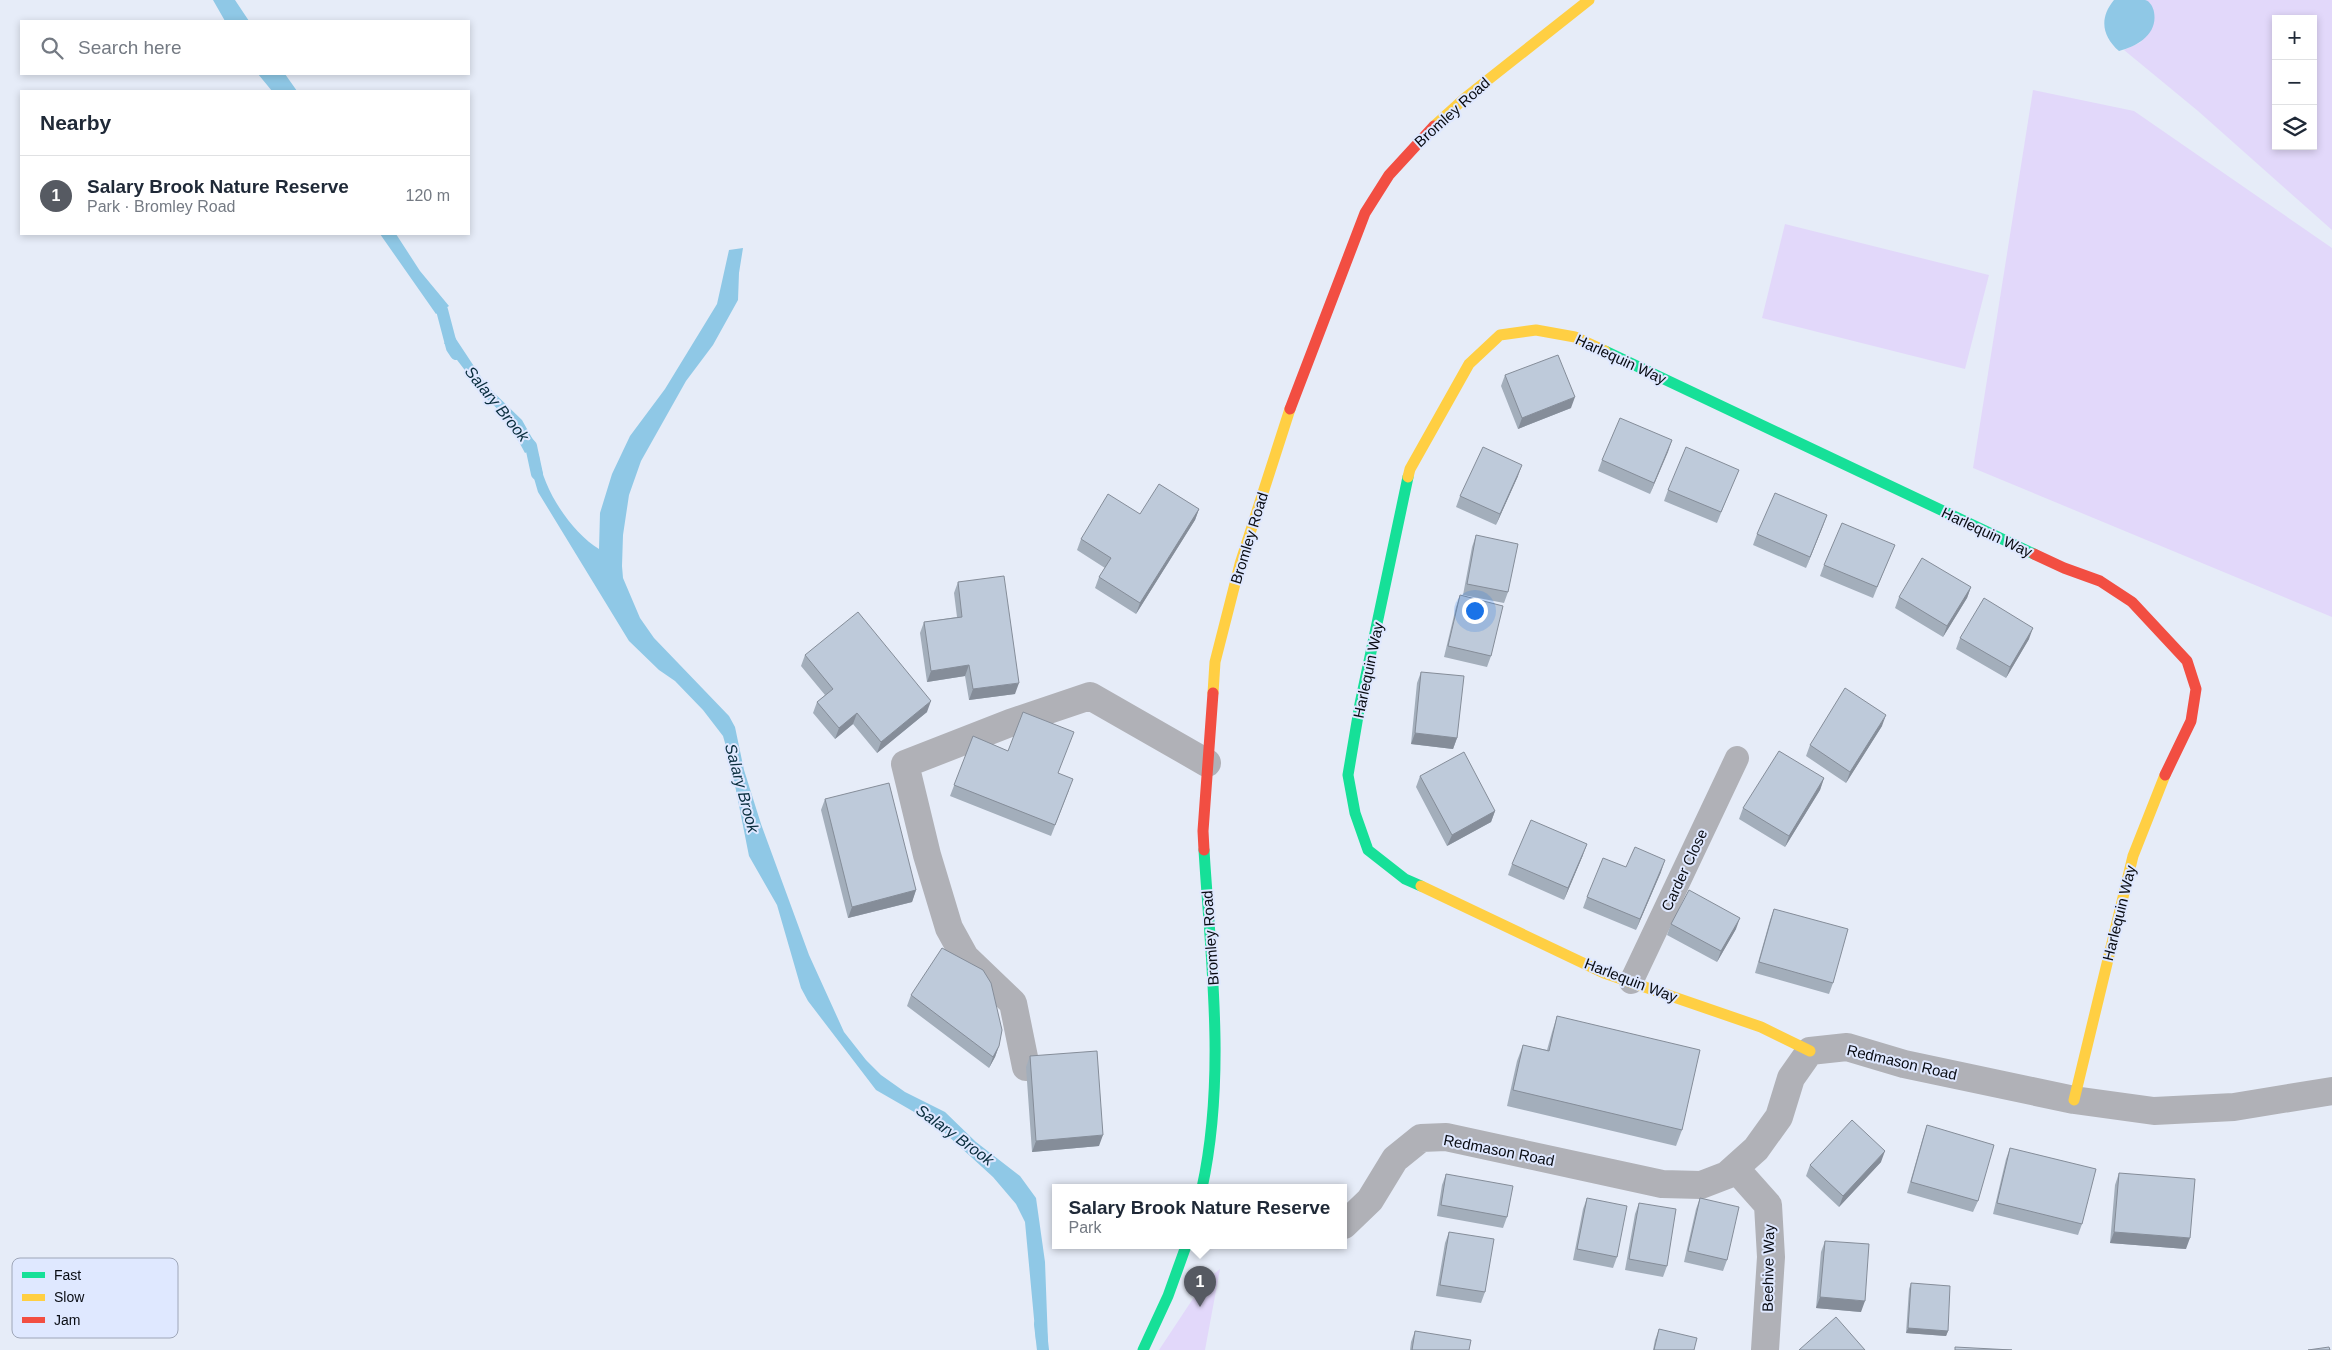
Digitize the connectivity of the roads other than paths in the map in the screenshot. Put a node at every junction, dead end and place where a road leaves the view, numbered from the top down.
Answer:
1 (1589, 0) edge
2 (1737, 758) dead end
3 (1207, 763) junction
4 (1631, 982) junction
5 (1810, 1051) junction
6 (1026, 1067) dead end
7 (2332, 1091) edge
8 (2074, 1100) junction
9 (1735, 1168) junction
10 (1203, 1184) edge
11 (1347, 1222) edge
12 (1185, 1249) edge
13 (1143, 1350) edge
14 (1765, 1350) edge

1 - 3 street, Bromley Road
2 - 4 lane, Carder Close
3 - 6 street
3 - 10 street, Bromley Road
4 - 5 street, Harlequin Way
4 - 8 street, Harlequin Way
5 - 8 street, Redmason Road
5 - 9 street, Redmason Road
7 - 8 street, Redmason Road
9 - 11 street, Redmason Road
9 - 14 street, Beehive Way
12 - 13 street

